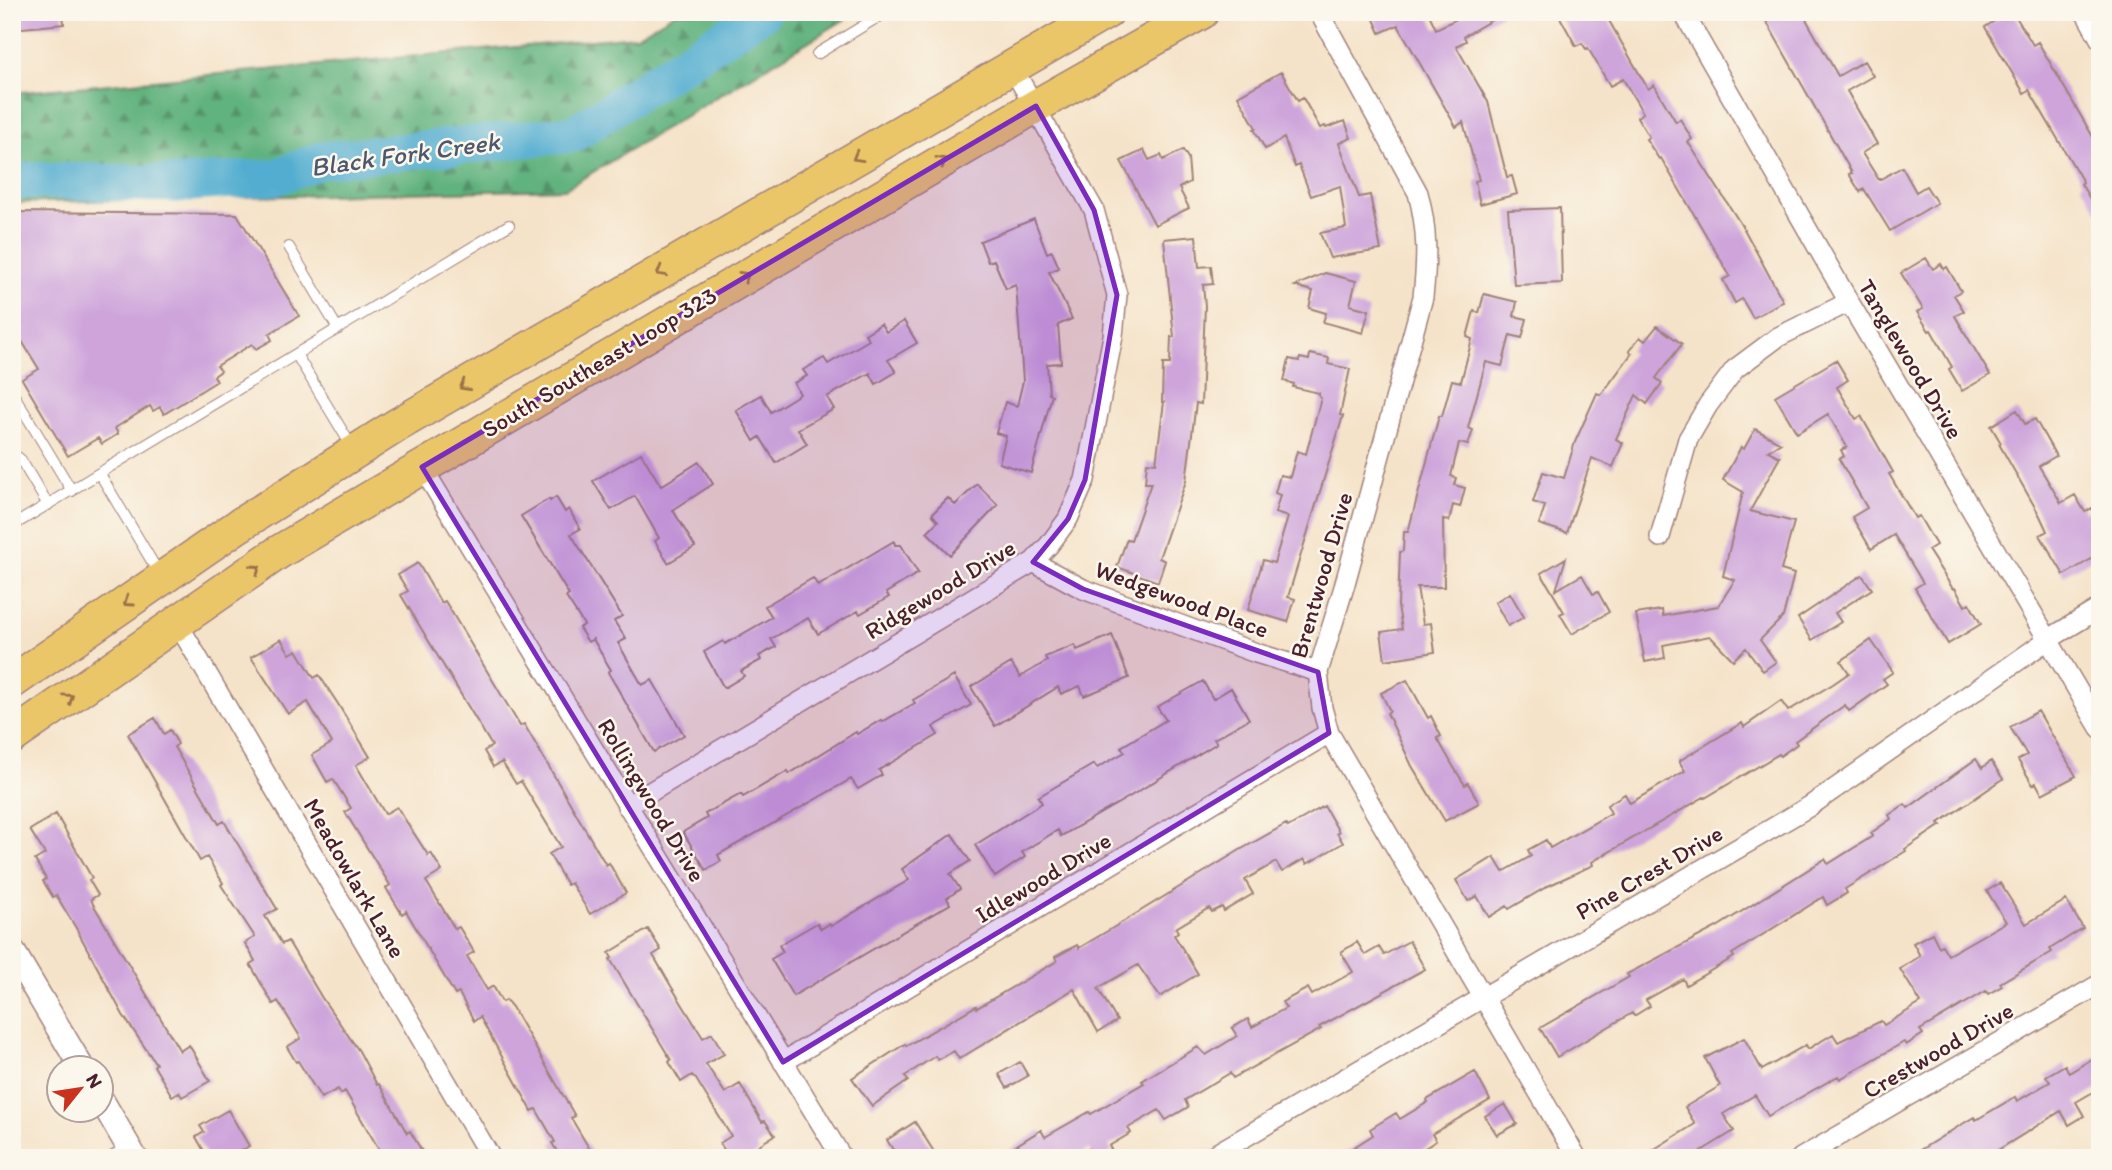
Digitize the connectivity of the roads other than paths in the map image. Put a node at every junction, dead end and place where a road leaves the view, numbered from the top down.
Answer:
1 (886, 12) edge
2 (1107, 12) edge
3 (1202, 12) edge
4 (1319, 12) edge
5 (1683, 12) edge
6 (2085, 12) edge
7 (2100, 38) edge
8 (817, 54) dead end
9 (1012, 67) junction
10 (1036, 106) junction
11 (509, 225) dead end
12 (289, 247) dead end
13 (1849, 302) junction
14 (338, 329) junction
15 (296, 354) junction
16 (12, 392) edge
17 (355, 452) junction
18 (12, 456) edge
19 (422, 467) junction
20 (100, 474) junction
21 (72, 491) junction
22 (48, 505) junction
23 (12, 526) edge
24 (1660, 537) dead end
25 (1033, 562) junction
26 (162, 578) junction
27 (2100, 608) edge
28 (178, 624) junction
29 (2049, 639) junction
30 (1318, 672) junction
31 (12, 682) edge
32 (2100, 728) edge
33 (1329, 733) junction
34 (12, 737) edge
35 (627, 806) junction
36 (12, 950) edge
37 (2100, 984) edge
38 (1483, 998) junction
39 (73, 1054) edge
40 (783, 1062) junction
41 (112, 1124) edge
42 (124, 1154) edge
43 (491, 1158) edge
44 (842, 1158) edge
45 (1209, 1158) edge
46 (1577, 1158) edge
47 (1801, 1158) edge

1 - 8 lane
2 - 9 highway, South Southeast Loop 323
3 - 10 highway, South Southeast Loop 323
4 - 30 street, Brentwood Drive
5 - 13 street, Tanglewood Drive
6 - 7 street
9 - 10 street, Ridgewood Drive
9 -> 17 highway, South Southeast Loop 323
19 -> 10 highway, South Southeast Loop 323
10 - 25 street, Ridgewood Drive
11 - 14 lane
12 - 14 lane
13 - 24 street
13 - 29 street, Tanglewood Drive
14 - 15 lane
15 - 17 lane
15 - 20 lane
16 - 21 lane
17 - 26 highway, South Southeast Loop 323
18 - 22 lane
28 -> 19 highway, South Southeast Loop 323
19 - 35 street, Rollingwood Drive
20 - 21 lane
20 - 26 lane
21 - 22 lane
22 - 23 lane
25 - 30 street, Wedgewood Place
25 - 35 street, Ridgewood Drive
26 -> 31 highway, South Southeast Loop 323
27 - 29 street, Pine Crest Drive
34 -> 28 highway, South Southeast Loop 323
28 - 43 street, Meadowlark Lane
29 - 32 street, Tanglewood Drive
29 - 38 street, Pine Crest Drive
30 - 33 street, Brentwood Drive
33 - 38 street, Brentwood Drive
33 - 40 street, Idlewood Drive
35 - 40 street, Rollingwood Drive
36 - 39 street
37 - 47 street, Crestwood Drive
38 - 45 street, Pine Crest Drive
38 - 46 street, Brentwood Drive
40 - 44 street, Rollingwood Drive
41 - 42 street

